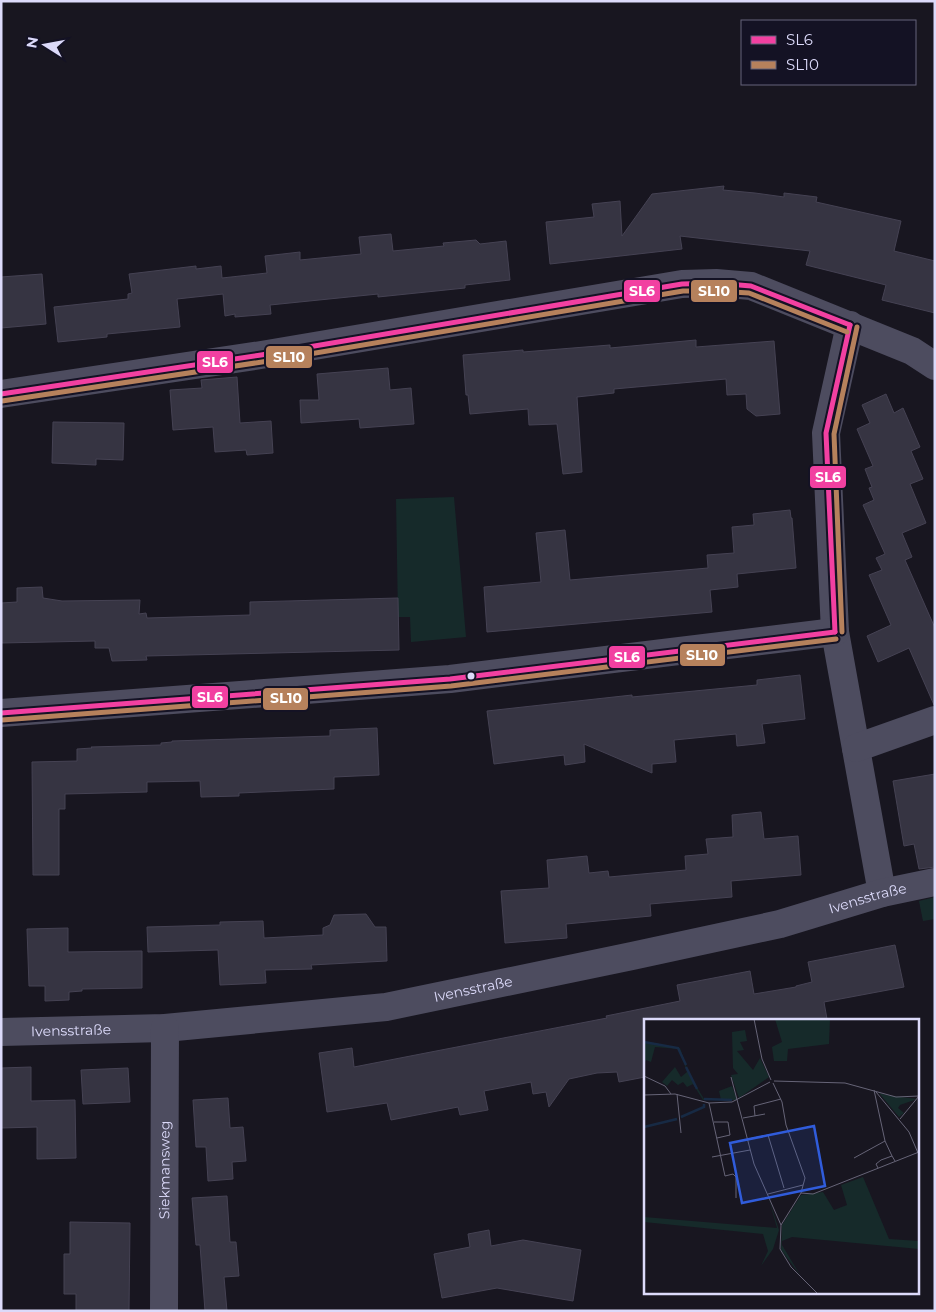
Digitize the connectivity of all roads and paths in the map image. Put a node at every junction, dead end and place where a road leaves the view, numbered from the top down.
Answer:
1 (850, 325) junction
2 (935, 366) edge
3 (1, 394) edge
4 (835, 632) junction
5 (1, 713) edge
6 (935, 720) edge
7 (856, 748) junction
8 (935, 882) edge
9 (882, 893) junction
10 (165, 1028) junction
11 (1, 1032) edge
12 (164, 1311) edge

1 - 2 street
1 - 3 street
1 - 4 street
4 - 5 street
4 - 7 street
6 - 7 street
7 - 9 street
8 - 9 street, Ivensstraße
9 - 10 street, Ivensstraße
10 - 11 street, Ivensstraße
10 - 12 street, Siekmansweg

